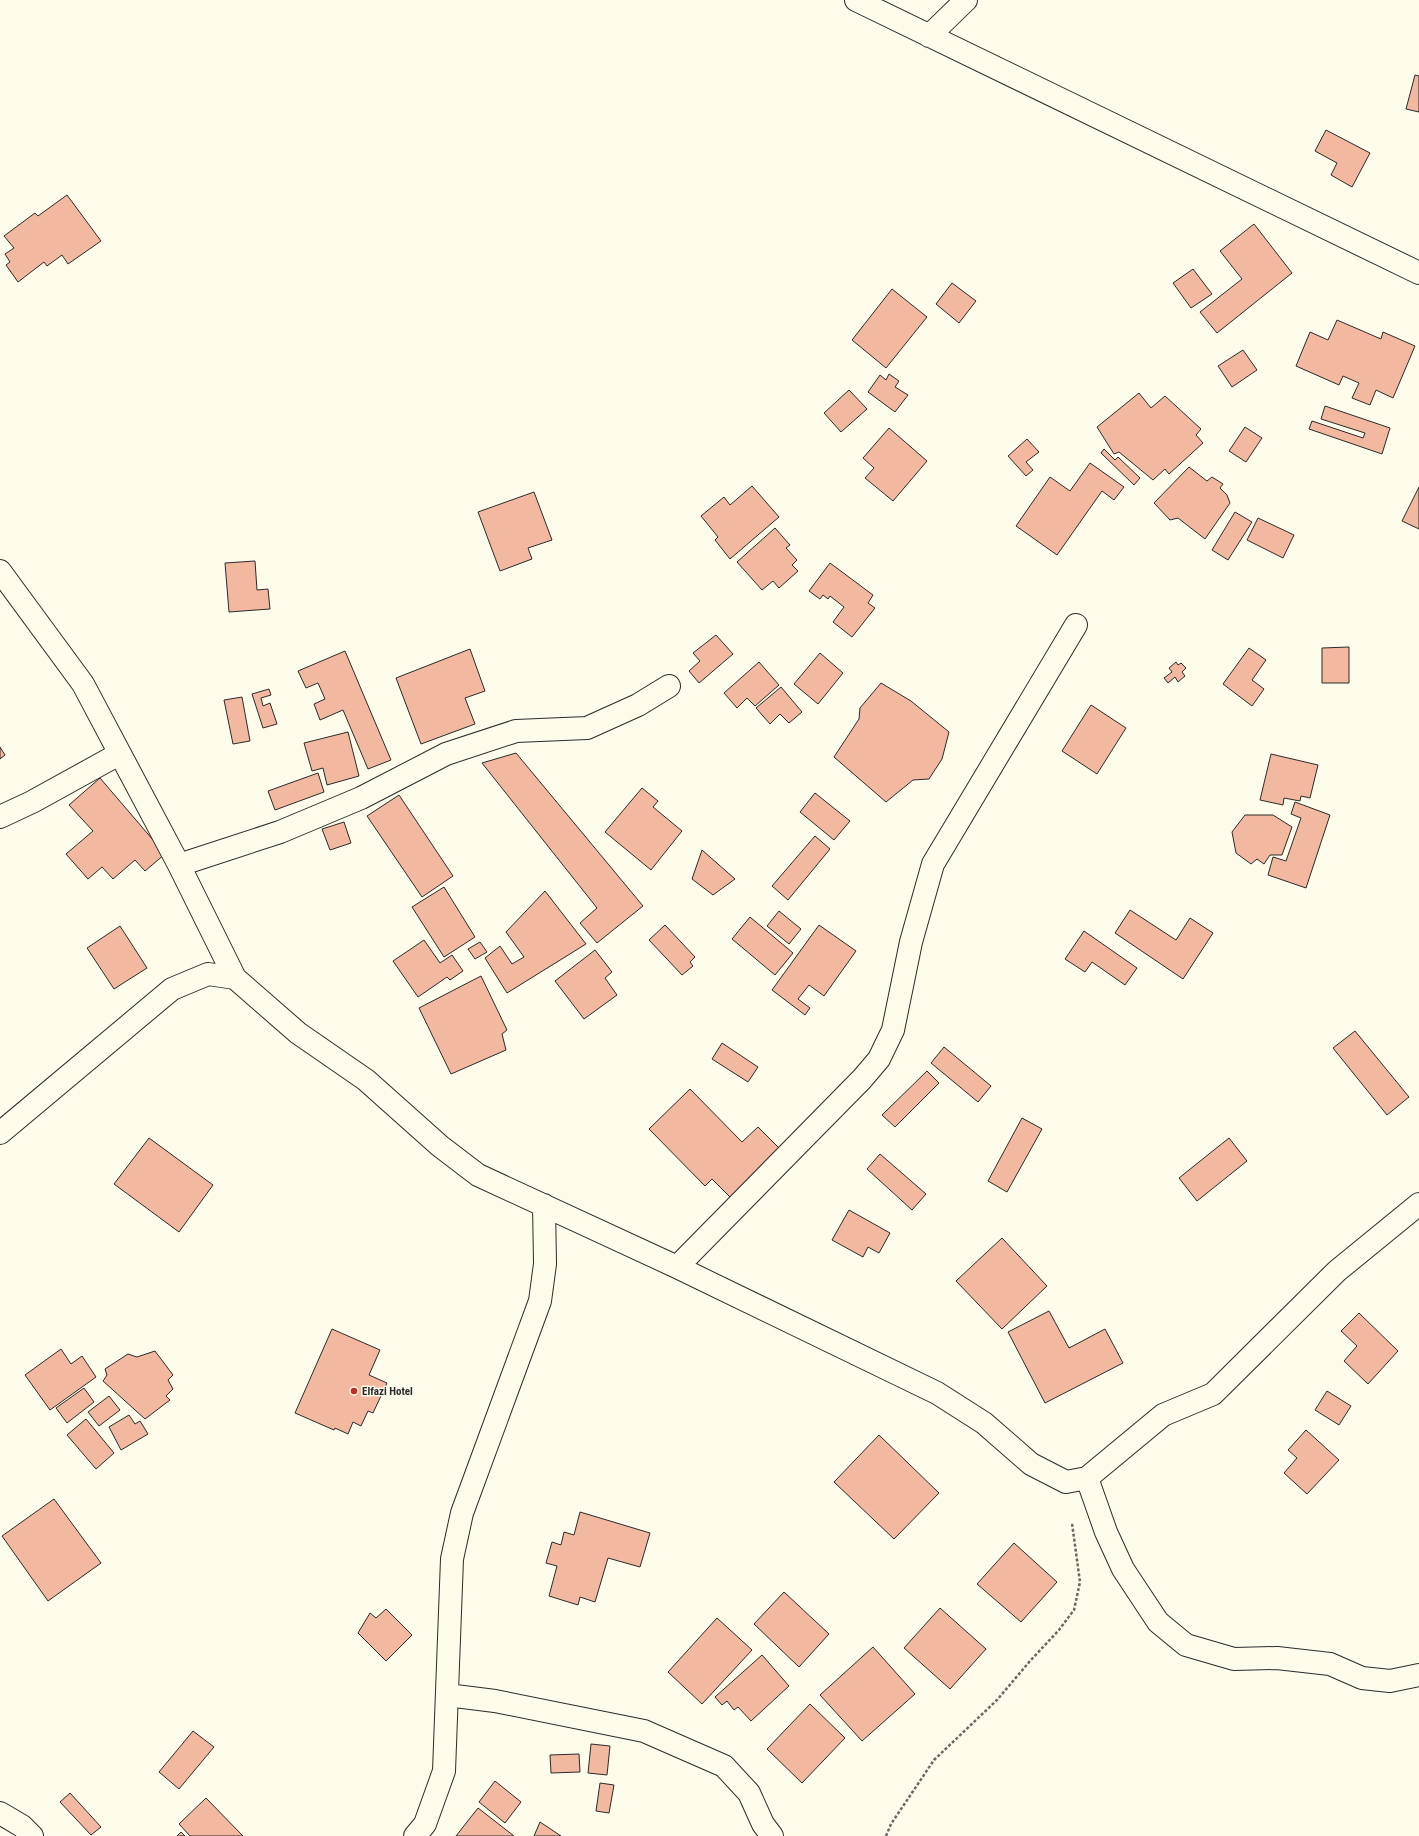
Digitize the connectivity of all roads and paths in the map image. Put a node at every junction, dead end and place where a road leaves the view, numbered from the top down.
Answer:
1 (856, 0) edge
2 (966, 0) edge
3 (929, 36) junction
4 (1419, 273) edge
5 (0, 571) edge
6 (1076, 625) dead end
7 (669, 686) dead end
8 (119, 754) junction
9 (0, 817) edge
10 (179, 865) junction
11 (235, 978) junction
12 (0, 1133) edge
13 (1419, 1204) edge
14 (544, 1205) junction
15 (677, 1267) junction
16 (1087, 1478) junction
17 (1066, 1482) junction
18 (1419, 1675) edge
19 (447, 1695) junction
20 (0, 1812) edge
21 (32, 1836) edge
22 (415, 1836) edge
23 (772, 1836) edge
24 (886, 1836) edge

1 - 3 street
2 - 3 street
3 - 4 street
5 - 8 street
6 - 15 street
7 - 10 street
8 - 9 street
8 - 10 street
10 - 11 street
11 - 12 street
11 - 14 street
13 - 16 street
14 - 15 street
14 - 19 street
15 - 17 street
16 - 17 street
16 - 18 street
17 - 24 path
19 - 22 street
19 - 23 street
20 - 21 street

